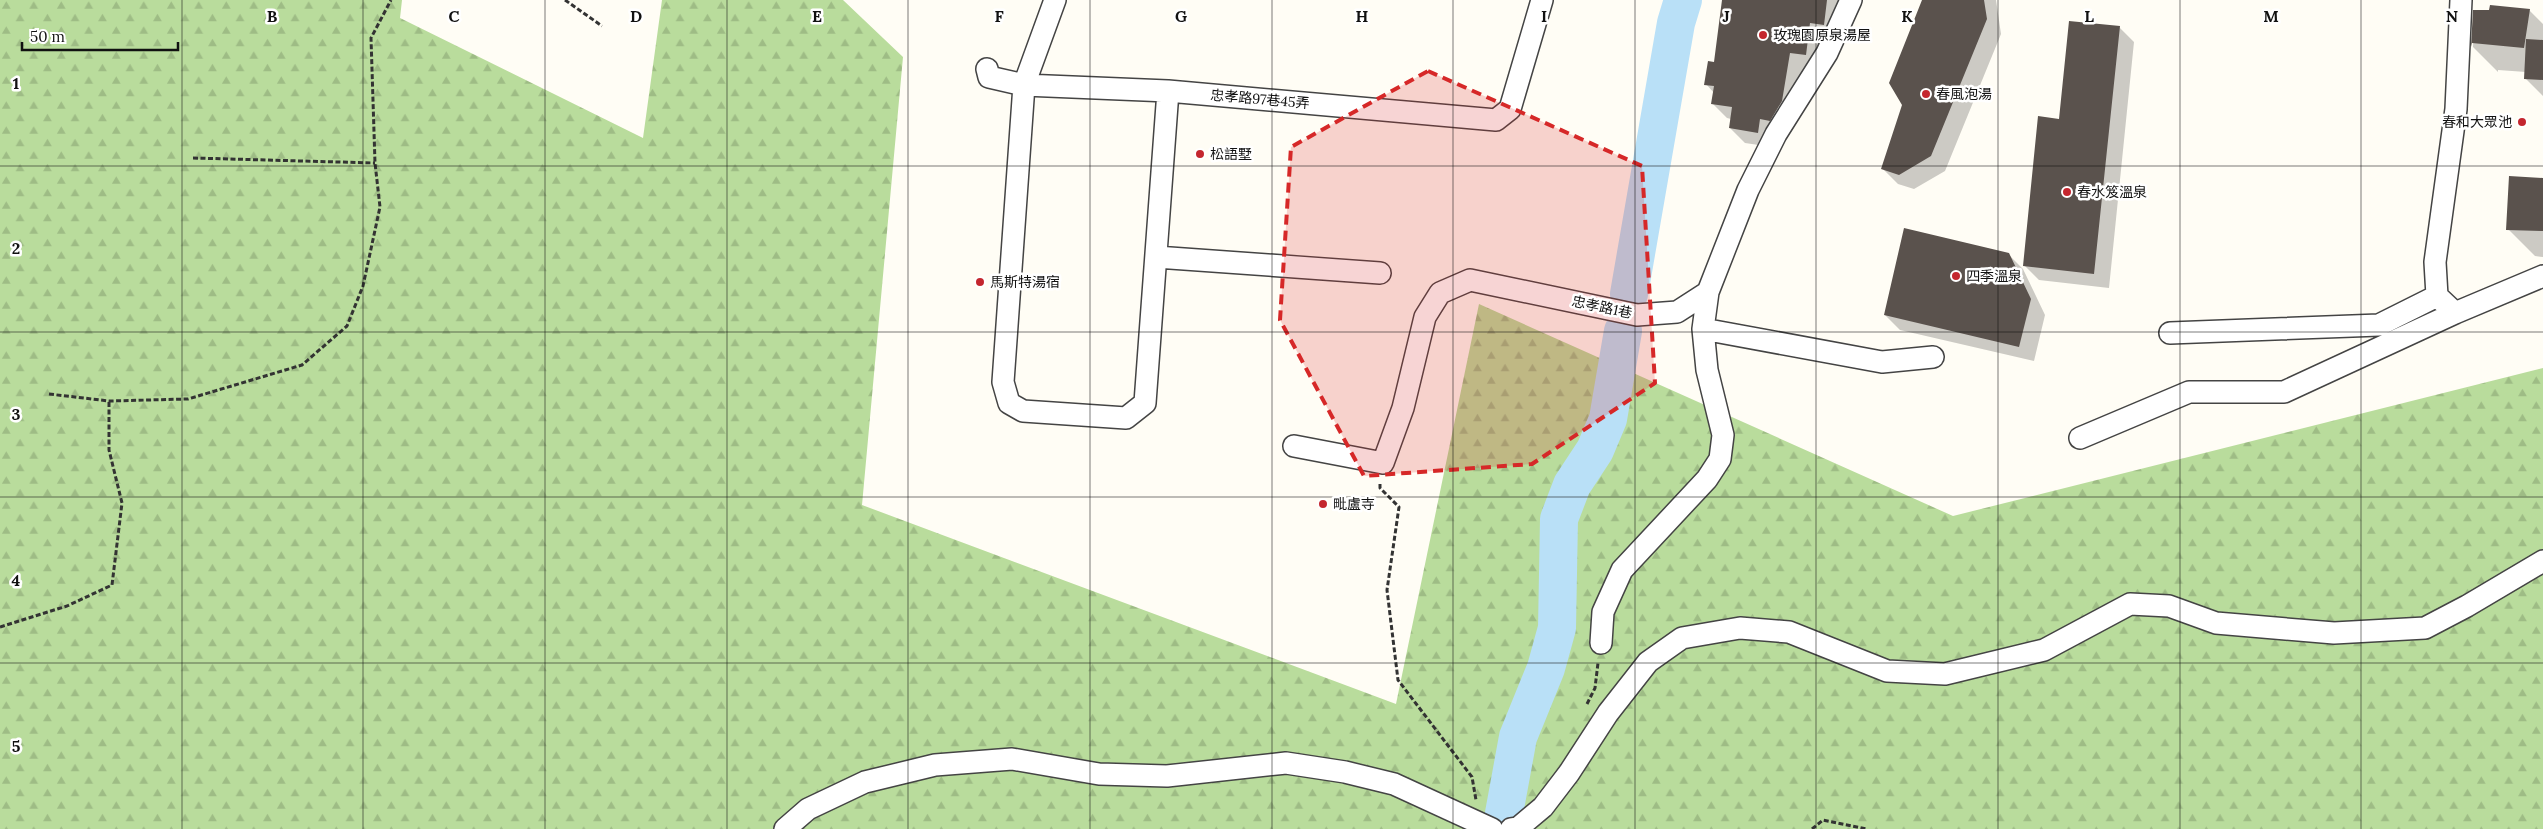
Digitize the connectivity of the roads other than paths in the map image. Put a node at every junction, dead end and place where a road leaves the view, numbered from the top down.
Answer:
1 (1055, 0) edge
2 (1542, 0) edge
3 (1851, 0) edge
4 (2461, 0) edge
5 (987, 69) dead end
6 (1024, 84) junction
7 (1168, 91) junction
8 (1156, 257) junction
9 (1380, 274) dead end
10 (2543, 276) edge
11 (1708, 292) junction
12 (2437, 296) junction
13 (2455, 312) junction
14 (1703, 329) junction
15 (2170, 333) dead end
16 (1933, 358) dead end
17 (2080, 438) dead end
18 (1294, 446) dead end
19 (2543, 561) edge
20 (1601, 643) dead end
21 (785, 829) edge
22 (1492, 829) edge
23 (1511, 829) edge

1 - 6 street
2 - 7 street, 忠孝路97巷45弄
3 - 11 street
4 - 12 street
5 - 6 street, 忠孝路97巷45弄
6 - 7 street, 忠孝路97巷45弄
6 - 8 street
7 - 8 street
8 - 9 street
10 - 13 street
11 - 14 street
11 - 18 street, 忠孝路1巷
12 - 13 street
12 - 15 street
13 - 17 street
14 - 16 street
14 - 20 street
19 - 23 street
21 - 22 street

